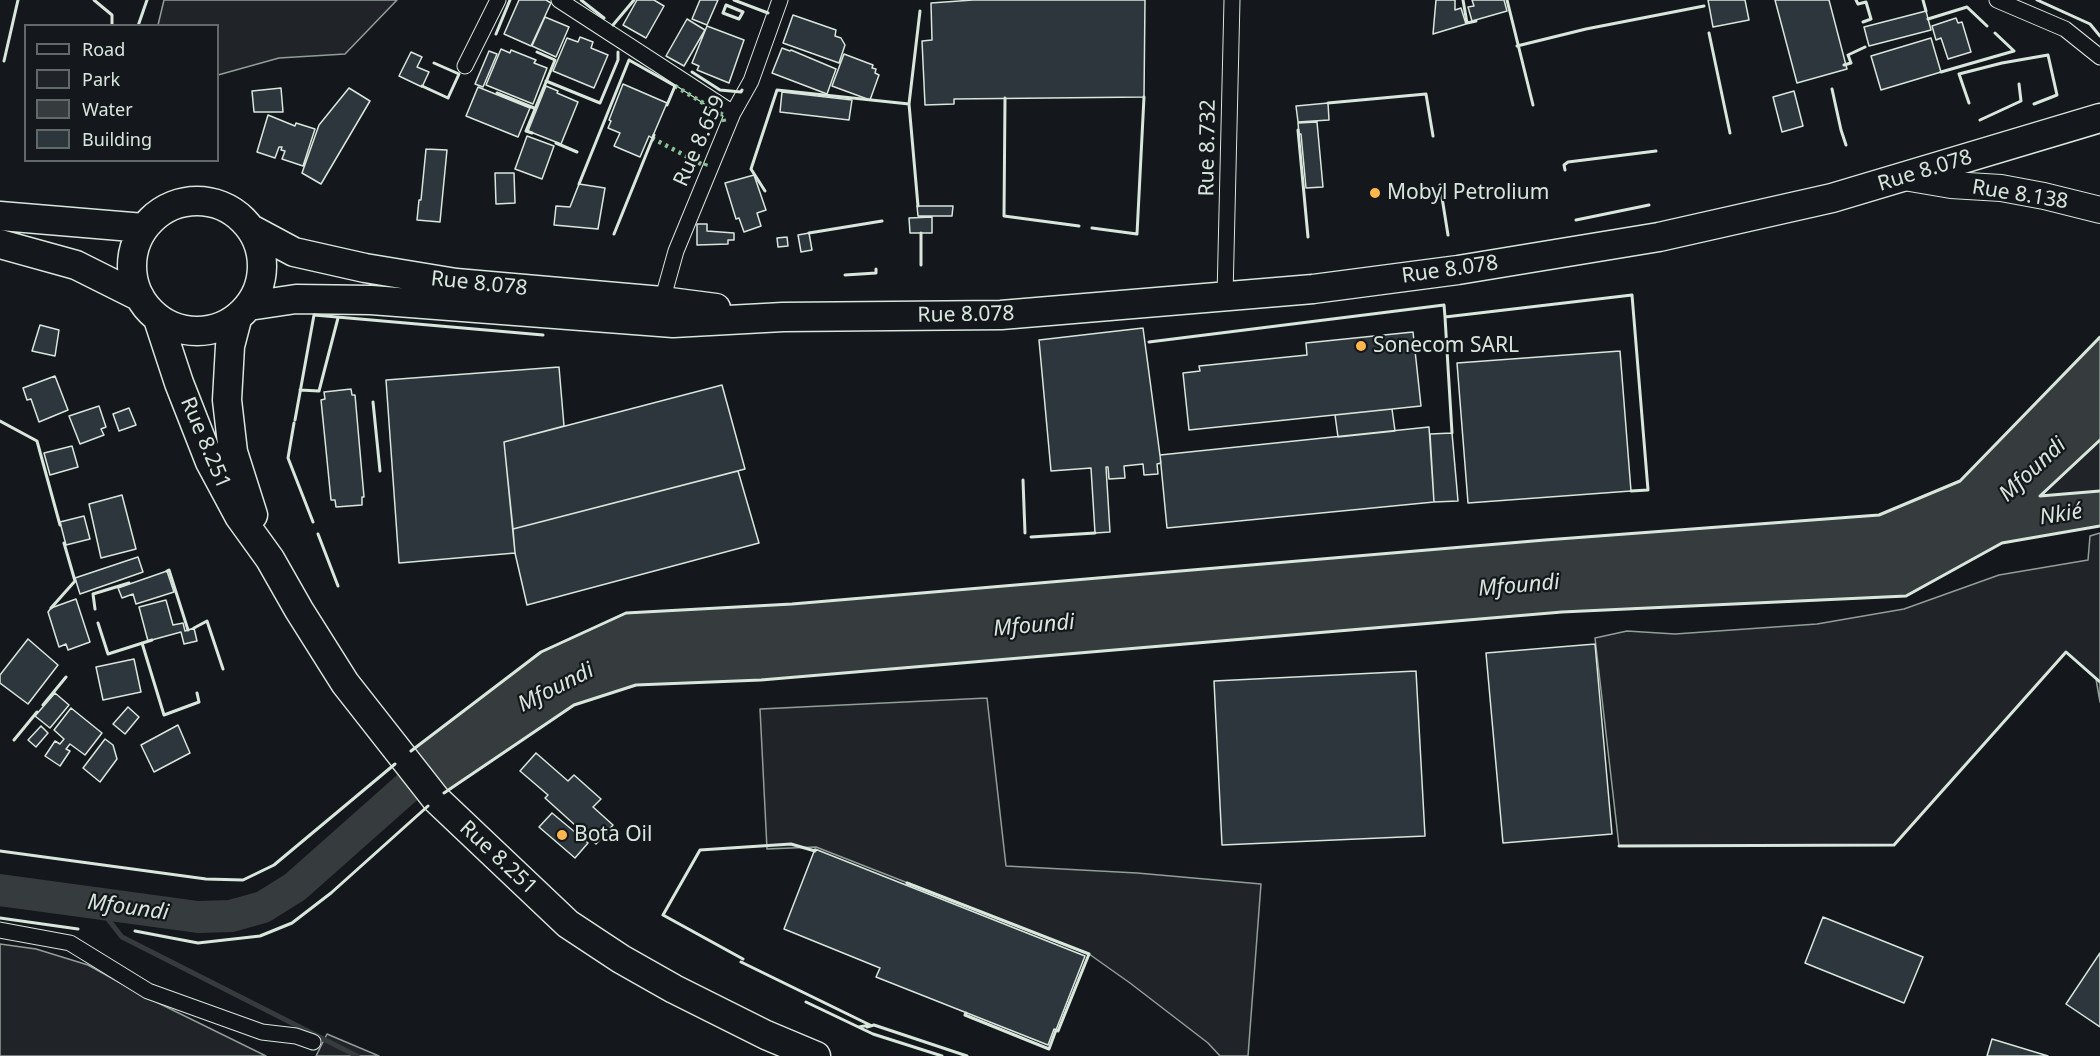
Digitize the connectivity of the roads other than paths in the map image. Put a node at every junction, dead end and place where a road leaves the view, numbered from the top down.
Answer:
1 (498, 0) edge
2 (559, 0) edge
3 (780, 0) edge
4 (1232, 0) edge
5 (1997, 0) edge
6 (2100, 57) edge
7 (465, 66) dead end
8 (733, 113) junction
9 (2100, 118) edge
10 (1904, 177) junction
11 (2100, 210) edge
12 (0, 216) edge
13 (144, 228) junction
14 (253, 230) junction
15 (0, 244) edge
16 (1225, 296) junction
17 (140, 297) junction
18 (662, 301) junction
19 (243, 312) junction
20 (783, 317) junction
21 (158, 319) junction
22 (270, 559) junction
23 (0, 930) edge
24 (313, 1042) dead end
25 (816, 1056) edge

1 - 7 street
2 - 8 street
3 - 8 street, Rue 8.659
4 - 16 street, Rue 8.732
5 - 6 street
8 - 18 street, Rue 8.659
9 - 10 highway, Rue 8.078
10 - 11 main road, Rue 8.138
10 - 16 highway, Rue 8.078
12 - 13 highway
13 - 14 highway
13 - 17 highway
14 - 18 highway, Rue 8.078
14 - 19 highway
15 - 17 highway
16 - 20 highway, Rue 8.078
17 - 21 highway
18 - 20 highway, Rue 8.078
19 - 20 highway, Rue 8.078
19 - 21 highway
19 - 22 highway, Rue 8.251
21 - 22 highway, Rue 8.251
22 - 25 highway, Rue 8.251
23 - 24 street

